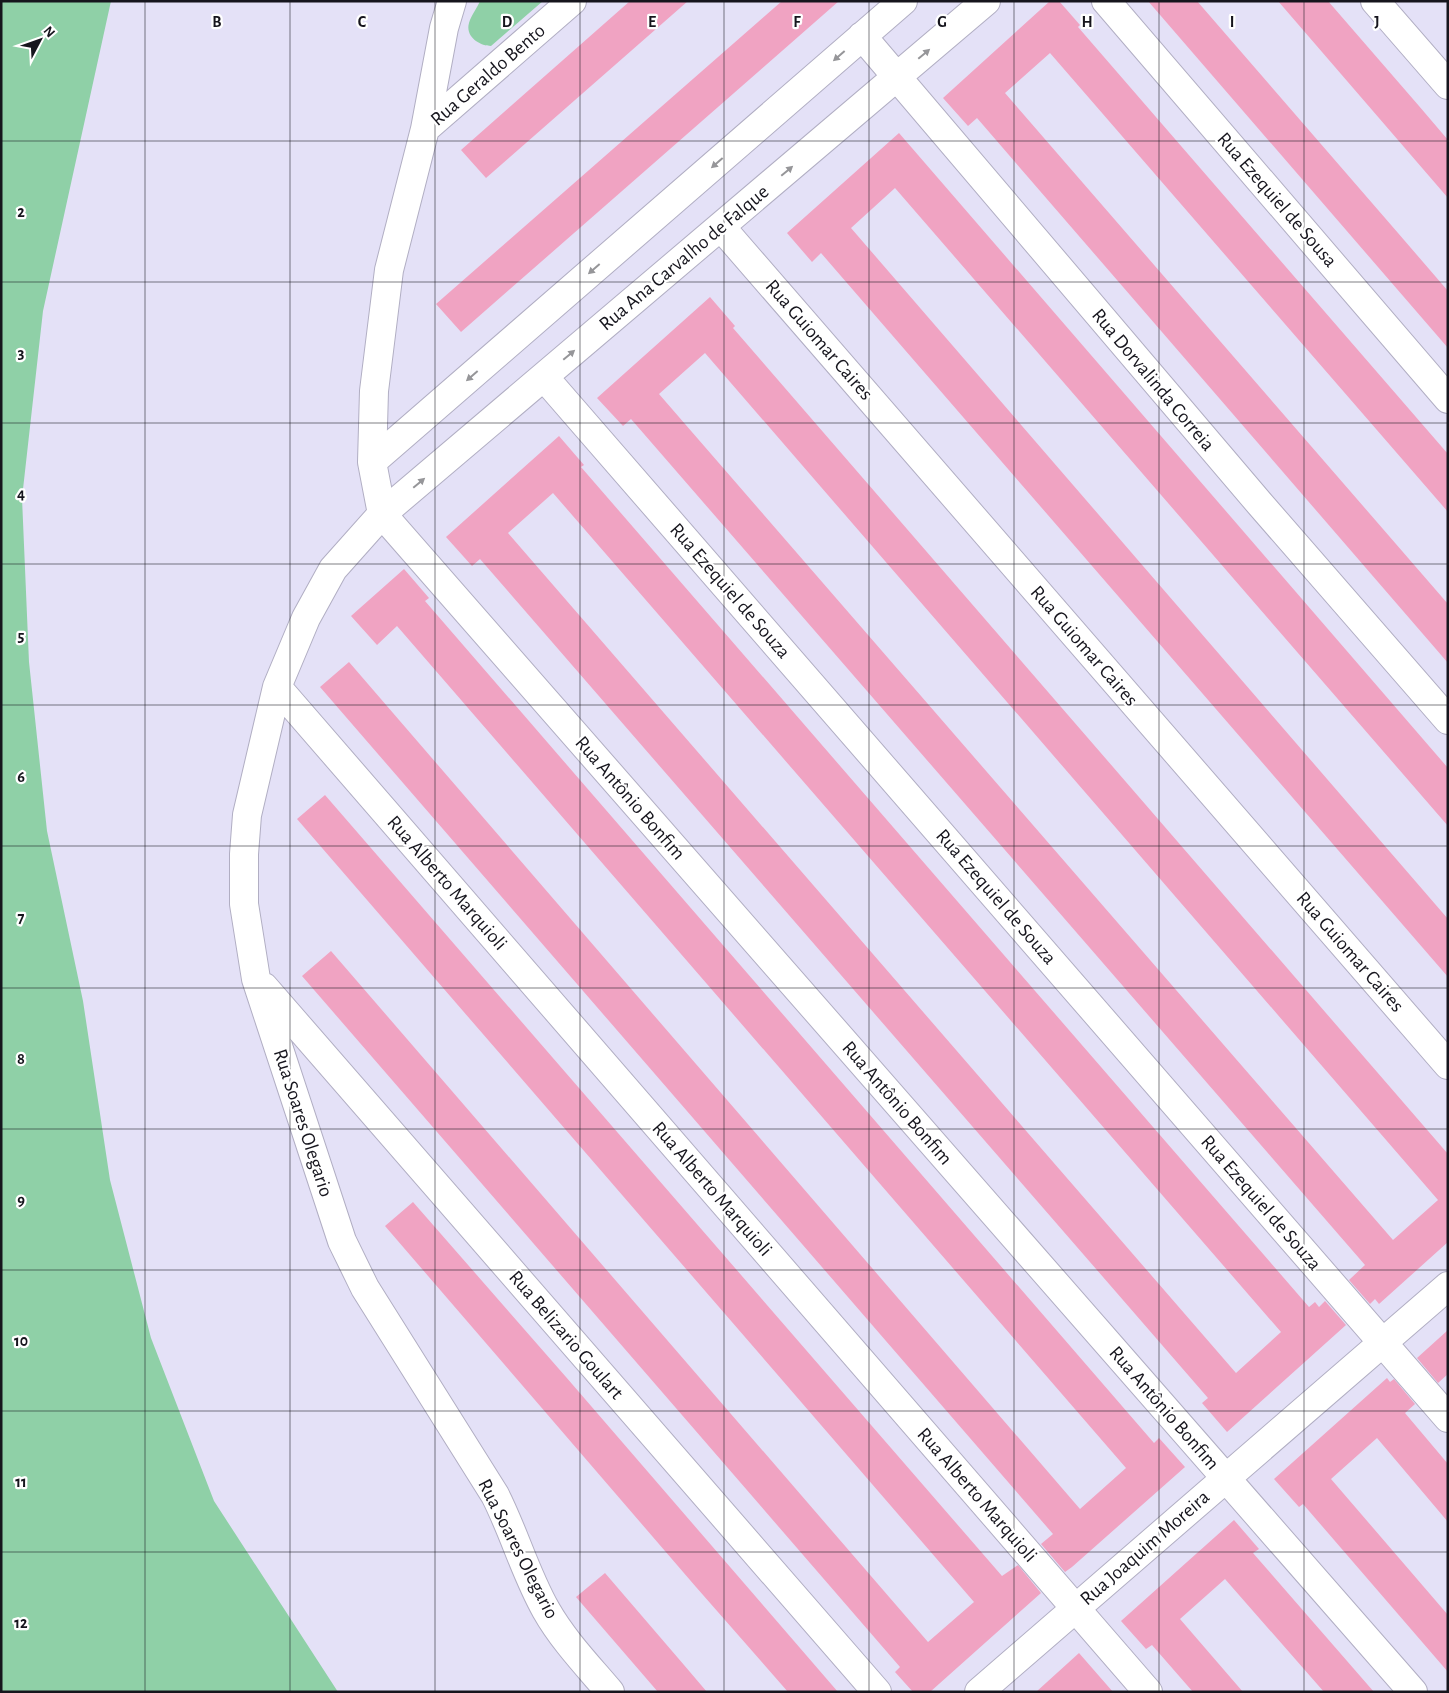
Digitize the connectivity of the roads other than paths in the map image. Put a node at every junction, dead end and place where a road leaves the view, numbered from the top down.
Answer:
1 (452, 1) edge
2 (572, 1) edge
3 (903, 1) edge
4 (986, 1) edge
5 (1106, 1) edge
6 (1375, 1) edge
7 (862, 36) junction
8 (896, 78) junction
9 (1448, 85) edge
10 (425, 129) junction
11 (721, 227) junction
12 (544, 377) junction
13 (1448, 399) edge
14 (372, 462) junction
15 (382, 514) junction
16 (277, 687) junction
17 (1448, 720) edge
18 (256, 979) junction
19 (1448, 1065) edge
20 (1448, 1286) edge
21 (1382, 1343) junction
22 (1448, 1418) edge
23 (1226, 1478) junction
24 (1075, 1608) junction
25 (610, 1692) edge
26 (877, 1692) edge
27 (979, 1692) edge
28 (1148, 1692) edge
29 (1413, 1692) edge

1 - 10 street
2 - 10 street, Rua Geraldo Bento
3 - 7 street
8 -> 4 street, Rua Ana Carvalho de Falque
5 - 13 street, Rua Ezequiel de Sousa
6 - 9 street
7 - 8 street, Rua Dorvalinda Correia
7 -> 14 street
11 -> 8 street, Rua Ana Carvalho de Falque
8 - 17 street, Rua Dorvalinda Correia
10 - 14 street
12 -> 11 street, Rua Ana Carvalho de Falque
11 - 19 street, Rua Guiomar Caires
15 -> 12 street, Rua Ana Carvalho de Falque
12 - 21 street, Rua Ezequiel de Souza
14 - 15 street
15 - 16 street, Rua Soares Olegario
15 - 23 street, Rua Antônio Bonfim
16 - 18 street, Rua Soares Olegario
16 - 24 street, Rua Alberto Marquioli
18 - 25 street, Rua Soares Olegario
18 - 26 street, Rua Belizario Goulart
20 - 21 street, Rua Joaquim Moreira
21 - 22 street, Rua Ezequiel de Souza
21 - 23 street, Rua Joaquim Moreira
23 - 24 street, Rua Joaquim Moreira
23 - 29 street, Rua Antônio Bonfim
24 - 27 street, Rua Joaquim Moreira
24 - 28 street, Rua Alberto Marquioli

